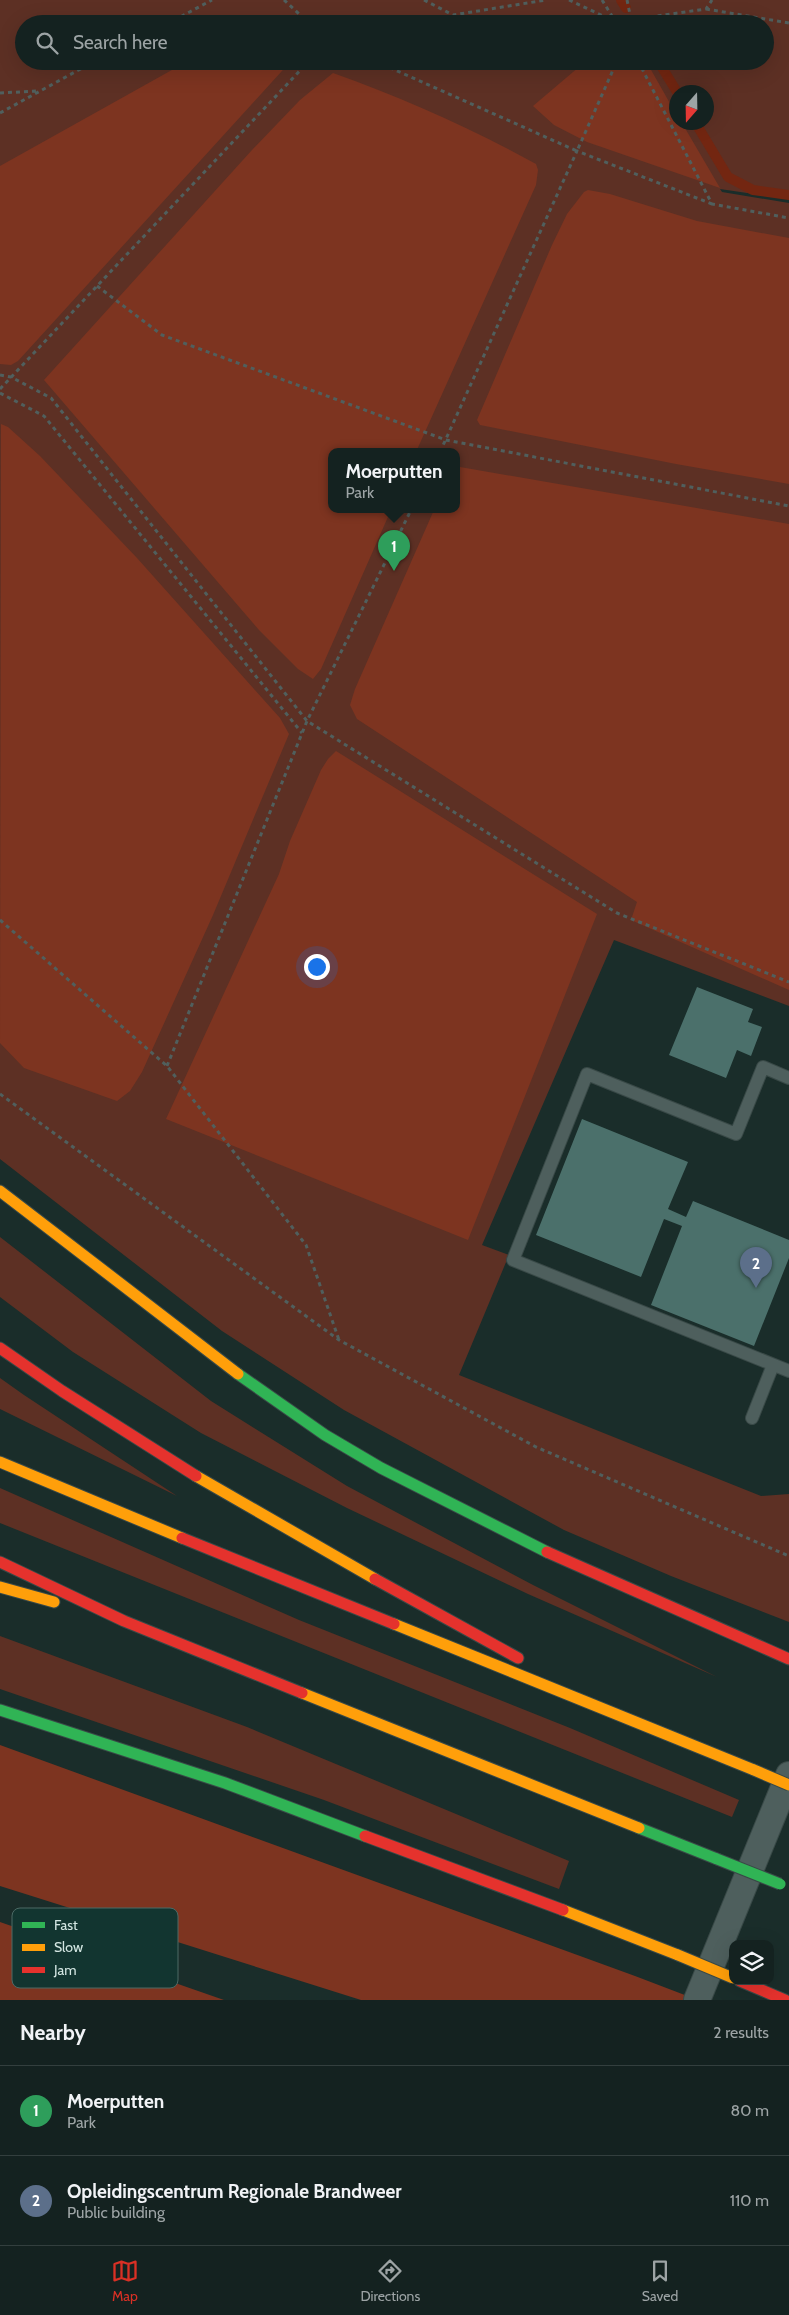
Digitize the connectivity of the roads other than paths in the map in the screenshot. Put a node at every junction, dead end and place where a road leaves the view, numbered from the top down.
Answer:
1 (789, 1078) edge
2 (0, 1191) edge
3 (0, 1348) edge
4 (773, 1365) junction
5 (789, 1371) edge
6 (752, 1418) dead end
7 (0, 1462) edge
8 (0, 1562) edge
9 (0, 1587) edge
10 (124, 1621) junction
11 (789, 1659) edge
12 (526, 1662) dead end
13 (542, 1672) dead end
14 (0, 1710) edge
15 (611, 1710) junction
16 (789, 1775) edge
17 (789, 1785) edge
18 (785, 1886) edge
19 (729, 1976) edge
20 (750, 1985) edge
21 (697, 2000) edge
22 (785, 2000) edge

1 - 4 lane
2 - 11 highway
3 - 12 highway
4 - 5 lane
4 - 6 lane
7 - 15 highway
8 - 10 highway
9 - 10 highway
10 - 18 highway, bridge
13 - 15 highway
14 - 19 highway, bridge
15 - 17 highway, bridge
16 - 21 street
20 - 22 highway

